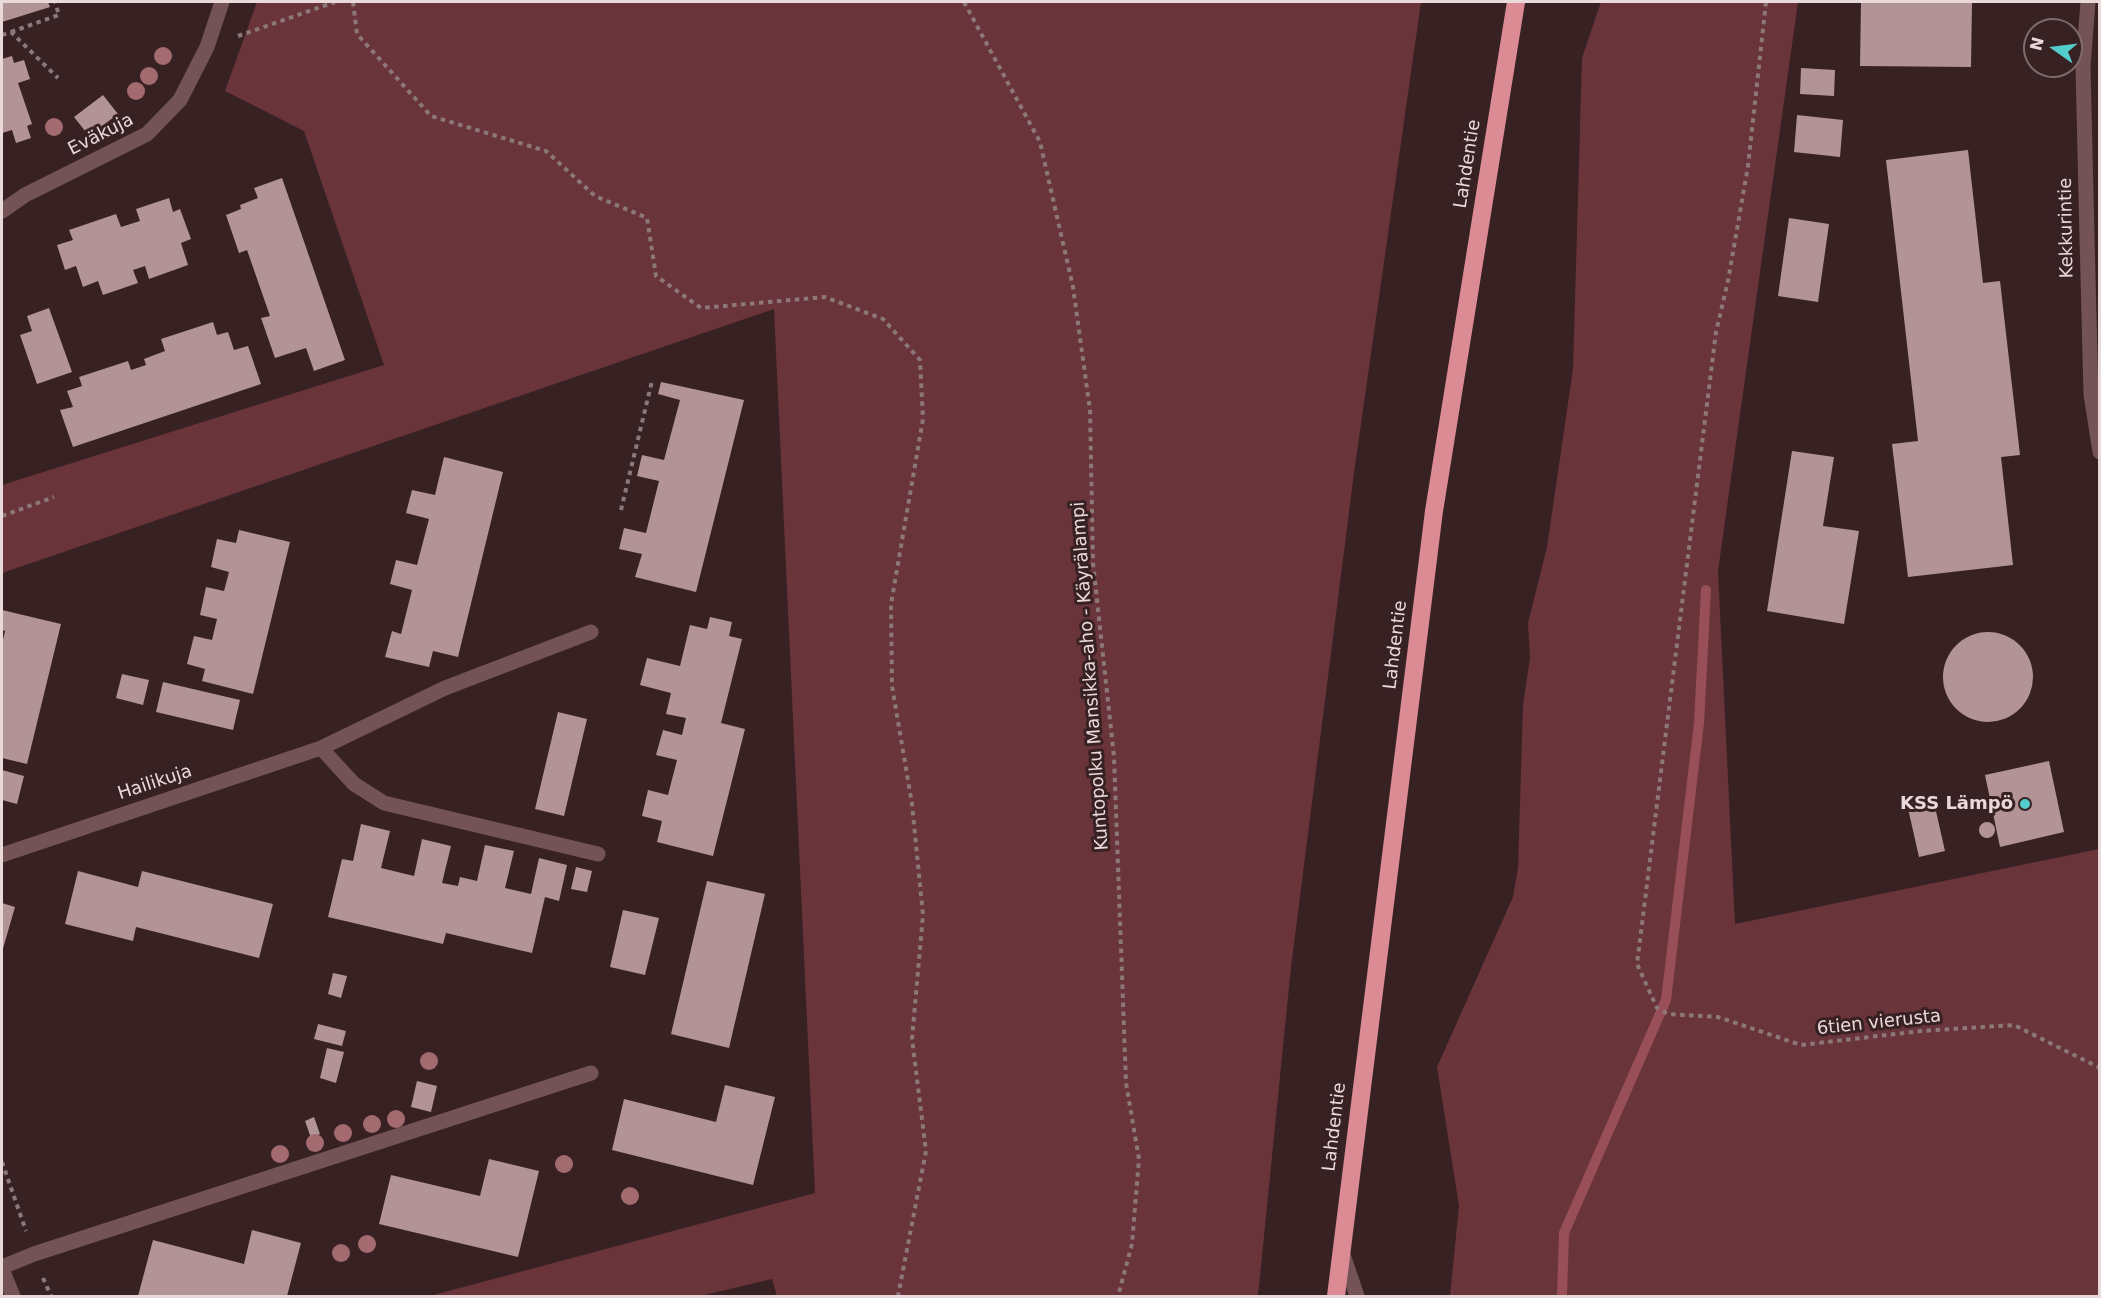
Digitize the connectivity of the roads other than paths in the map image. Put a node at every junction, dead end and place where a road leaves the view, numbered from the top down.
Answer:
1 (222, 2) edge
2 (1516, 2) edge
3 (2088, 2) edge
4 (2, 211) edge
5 (2100, 452) edge
6 (591, 632) dead end
7 (321, 748) junction
8 (598, 854) dead end
9 (2, 855) edge
10 (591, 1073) dead end
11 (1341, 1246) junction
12 (2, 1268) edge
13 (13, 1296) edge
14 (1336, 1296) edge
15 (1357, 1296) edge

1 - 4 street, Eväkuja
2 - 11 highway, Lahdentie
3 - 5 street, Kekkurintie
6 - 7 street, Hailikuja
7 - 8 street
7 - 9 street, Hailikuja
10 - 12 street
11 - 14 highway, Lahdentie
11 - 15 street
12 - 13 street

